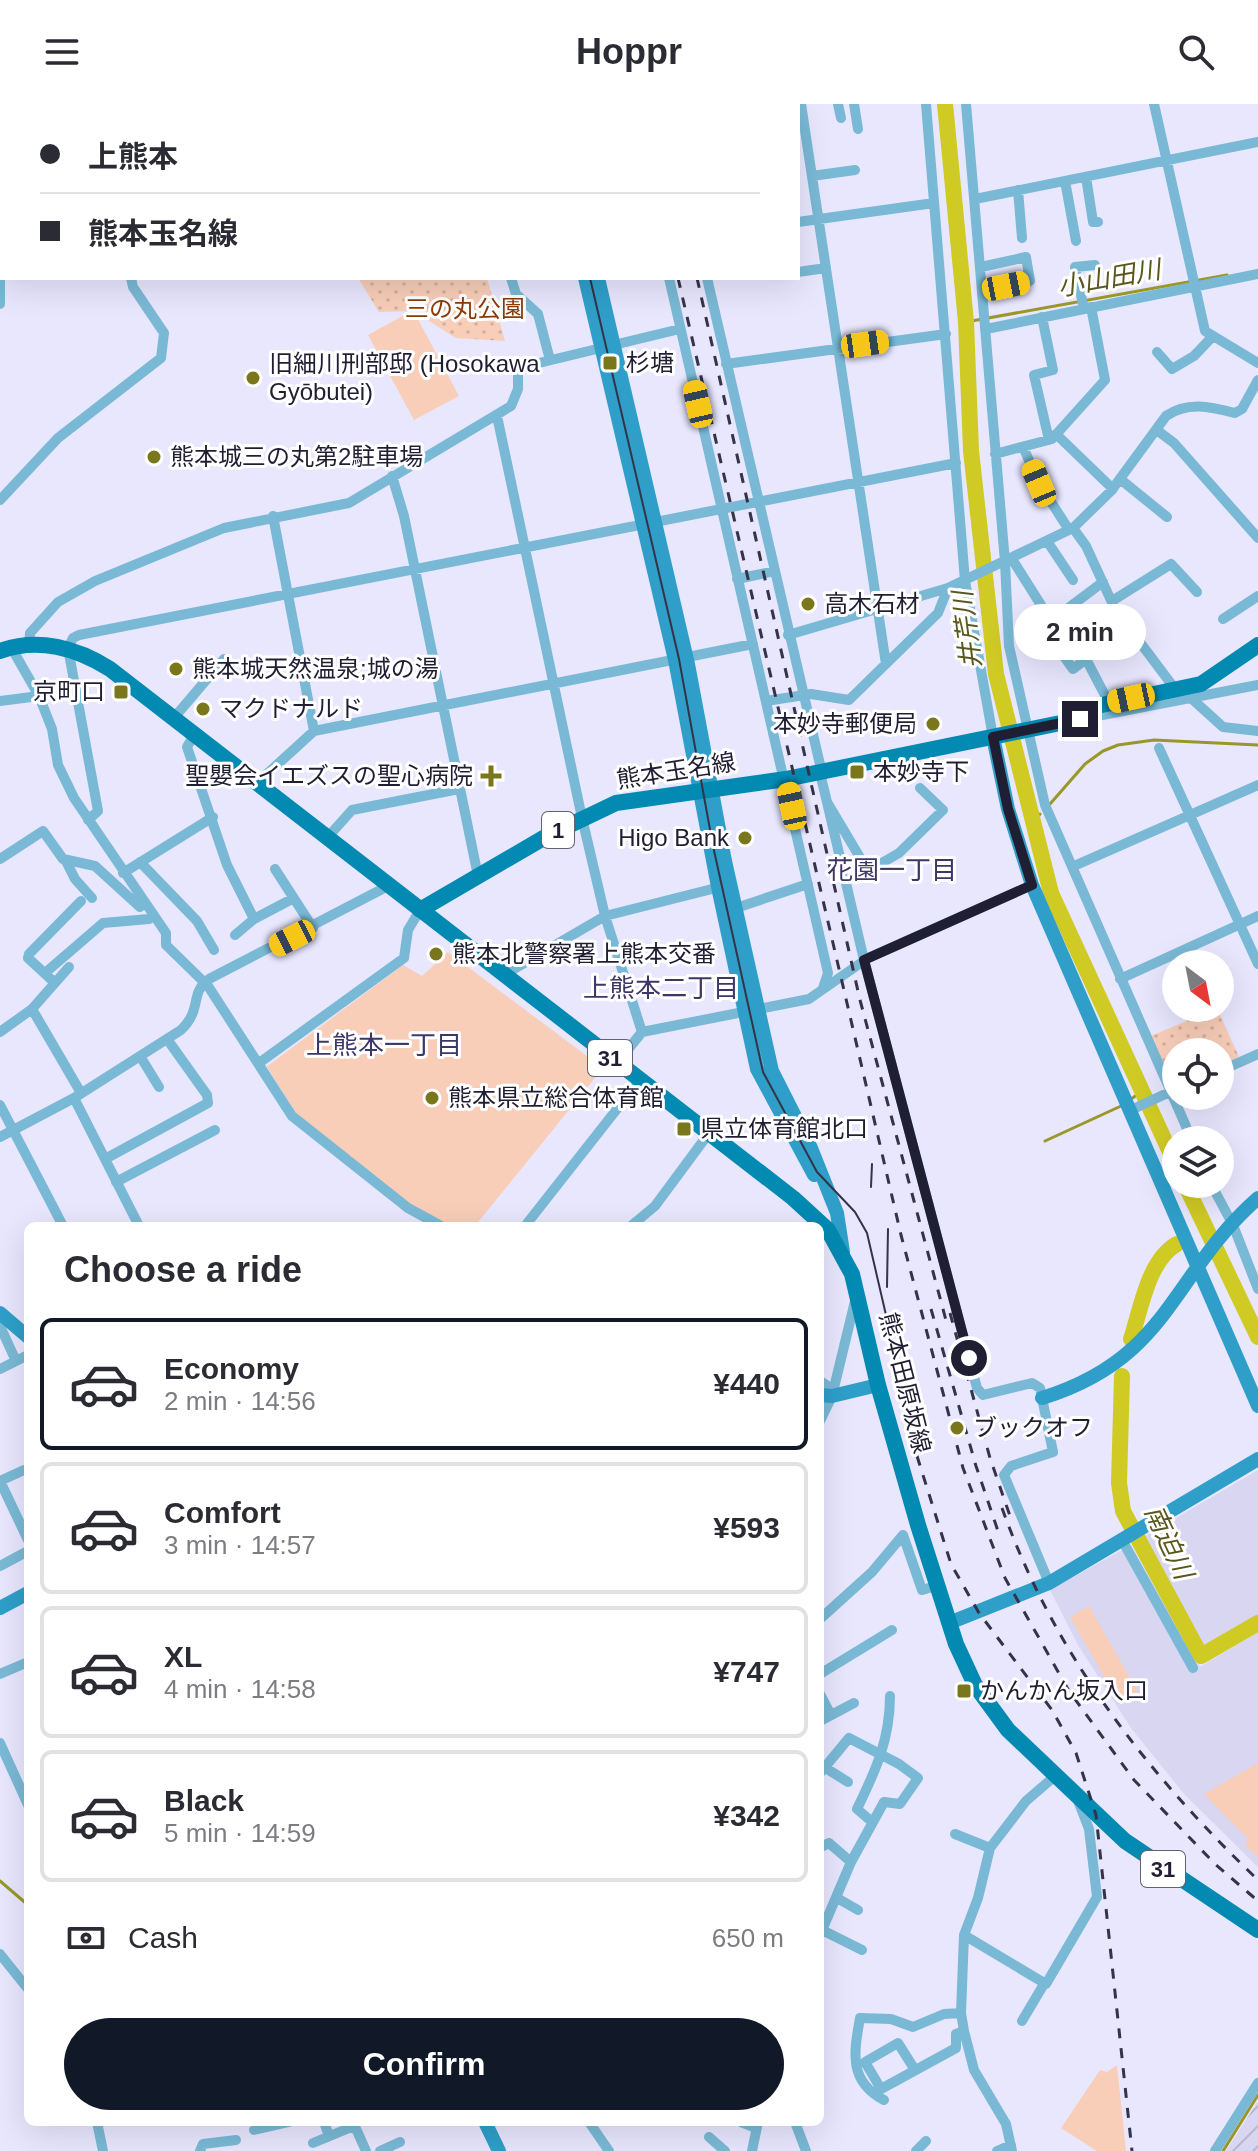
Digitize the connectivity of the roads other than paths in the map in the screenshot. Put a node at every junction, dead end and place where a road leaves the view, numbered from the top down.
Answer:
1 (801, 104) edge
2 (838, 104) edge
3 (854, 104) edge
4 (926, 104) edge
5 (966, 104) edge
6 (1154, 104) edge
7 (841, 118) dead end
8 (858, 129) dead end
9 (1258, 142) edge
10 (802, 148) edge
11 (1166, 160) junction
12 (855, 170) dead end
13 (812, 176) junction
14 (1086, 177) junction
15 (1065, 181) junction
16 (1018, 190) junction
17 (975, 199) junction
18 (934, 203) junction
19 (818, 219) junction
20 (800, 222) edge
21 (1098, 222) dead end
22 (1022, 238) dead end
23 (1076, 241) dead end
24 (1095, 265) dead end
25 (981, 267) junction
26 (826, 268) junction
27 (0, 271) edge
28 (800, 272) edge
29 (1258, 274) edge
30 (131, 280) edge
31 (512, 280) edge
32 (586, 280) edge
33 (598, 280) edge
34 (669, 280) edge
35 (707, 280) edge
36 (1193, 287) junction
37 (983, 290) junction
38 (0, 304) edge
39 (1087, 308) junction
40 (1042, 317) junction
41 (680, 329) junction
42 (986, 329) junction
43 (946, 334) junction
44 (1213, 336) junction
45 (607, 346) junction
46 (838, 348) junction
47 (1157, 352) dead end
48 (550, 360) junction
49 (1258, 363) edge
50 (726, 364) junction
51 (1258, 380) edge
52 (497, 416) junction
53 (1159, 425) junction
54 (1053, 437) junction
55 (1024, 449) junction
56 (995, 454) junction
57 (956, 463) junction
58 (392, 476) junction
59 (1120, 479) junction
60 (860, 481) junction
61 (1113, 489) junction
62 (0, 500) edge
63 (760, 500) junction
64 (721, 507) junction
65 (273, 516) junction
66 (1167, 517) dead end
67 (649, 523) junction
68 (1071, 529) junction
69 (1258, 538) edge
70 (1047, 541) junction
71 (526, 546) junction
72 (1006, 561) junction
73 (414, 570) junction
74 (775, 571) junction
75 (737, 579) junction
76 (968, 580) junction
77 (1073, 580) dead end
78 (1103, 582) junction
79 (948, 588) junction
80 (1197, 592) dead end
81 (290, 593) junction
82 (1258, 596) edge
83 (1112, 601) junction
84 (1074, 604) junction
85 (879, 609) junction
86 (1223, 619) dead end
87 (1051, 621) junction
88 (1128, 626) junction
89 (788, 635) junction
90 (753, 644) junction
91 (29, 645) junction
92 (1258, 645) edge
93 (68, 648) junction
94 (6, 649) edge
95 (1098, 650) junction
96 (681, 658) junction
97 (224, 659) dead end
98 (1086, 659) junction
99 (886, 664) junction
100 (554, 683) junction
101 (1258, 685) edge
102 (1175, 689) junction
103 (802, 694) junction
104 (39, 696) junction
105 (1191, 698) junction
106 (0, 701) edge
107 (766, 701) junction
108 (1109, 703) junction
109 (441, 706) junction
110 (173, 719) junction
111 (1080, 719) junction
112 (50, 725) junction
113 (1027, 730) junction
114 (314, 731) junction
115 (1258, 731) edge
116 (194, 735) junction
117 (996, 736) junction
118 (1159, 748) dead end
119 (51, 760) dead end
120 (821, 773) junction
121 (786, 779) junction
122 (257, 783) junction
123 (1258, 785) edge
124 (920, 788) dead end
125 (459, 789) junction
126 (705, 791) junction
127 (827, 802) junction
128 (1190, 815) junction
129 (213, 817) junction
130 (582, 818) junction
131 (88, 820) junction
132 (327, 838) junction
133 (0, 859) edge
134 (66, 861) junction
135 (140, 862) junction
136 (1074, 866) junction
137 (275, 869) dead end
138 (123, 873) junction
139 (478, 876) junction
140 (808, 884) junction
141 (390, 885) junction
142 (1032, 885) junction
143 (724, 886) junction
144 (294, 898) junction
145 (420, 910) junction
146 (729, 911) junction
147 (605, 916) junction
148 (1258, 916) edge
149 (149, 919) junction
150 (254, 919) junction
151 (1240, 925) junction
152 (313, 928) junction
153 (235, 935) dead end
154 (166, 945) junction
155 (214, 950) dead end
156 (864, 960) junction
157 (1258, 964) edge
158 (69, 967) dead end
159 (45, 973) junction
160 (502, 976) junction
161 (1120, 979) junction
162 (54, 982) junction
163 (203, 983) junction
164 (823, 988) junction
165 (32, 1009) junction
166 (752, 1011) junction
167 (0, 1032) edge
168 (642, 1032) junction
169 (167, 1039) junction
170 (1258, 1054) edge
171 (140, 1056) junction
172 (259, 1063) junction
173 (617, 1063) junction
174 (1234, 1065) edge
175 (1162, 1067) edge
176 (639, 1081) junction
177 (159, 1087) dead end
178 (1162, 1094) edge
179 (77, 1096) junction
180 (1129, 1104) junction
181 (0, 1105) edge
182 (14, 1130) junction
183 (215, 1130) dead end
184 (709, 1133) junction
185 (0, 1137) edge
186 (105, 1159) junction
187 (116, 1182) junction
188 (824, 1194) junction
189 (1218, 1198) edge
190 (1258, 1198) edge
191 (801, 1205) junction
192 (837, 1213) junction
193 (61, 1222) edge
194 (137, 1222) edge
195 (434, 1222) edge
196 (528, 1222) edge
197 (636, 1222) edge
198 (819, 1222) edge
199 (824, 1226) edge
200 (1231, 1227) junction
201 (843, 1252) junction
202 (1199, 1267) junction
203 (1258, 1289) edge
204 (858, 1290) junction
205 (0, 1313) edge
206 (0, 1326) edge
207 (24, 1334) edge
208 (3, 1340) edge
209 (24, 1357) edge
210 (16, 1361) junction
211 (0, 1369) edge
212 (878, 1385) junction
213 (826, 1396) edge
214 (1042, 1398) junction
215 (1258, 1406) edge
216 (1258, 1459) edge
217 (24, 1470) dead end
218 (4, 1499) edge
219 (24, 1509) edge
220 (16, 1513) junction
221 (24, 1531) edge
222 (1124, 1539) junction
223 (24, 1553) edge
224 (0, 1566) edge
225 (1049, 1583) junction
226 (936, 1586) junction
227 (24, 1595) edge
228 (0, 1608) edge
229 (824, 1615) edge
230 (949, 1623) junction
231 (892, 1630) dead end
232 (24, 1664) edge
233 (1193, 1668) dead end
234 (824, 1672) edge
235 (0, 1674) edge
236 (890, 1696) dead end
237 (824, 1702) edge
238 (854, 1703) dead end
239 (831, 1715) junction
240 (824, 1719) edge
241 (0, 1743) edge
242 (882, 1756) junction
243 (824, 1768) edge
244 (824, 1771) edge
245 (1055, 1776) junction
246 (848, 1782) dead end
247 (24, 1796) edge
248 (1076, 1797) junction
249 (871, 1821) junction
250 (955, 1834) dead end
251 (824, 1846) edge
252 (990, 1848) junction
253 (851, 1862) junction
254 (837, 1898) junction
255 (824, 1907) edge
256 (858, 1910) dead end
257 (830, 1911) junction
258 (824, 1926) edge
259 (1258, 1930) edge
260 (824, 1934) edge
261 (964, 1935) junction
262 (862, 1950) dead end
263 (0, 1954) edge
264 (24, 1984) edge
265 (1044, 1984) junction
266 (961, 2013) junction
267 (1022, 2021) dead end
268 (964, 2031) junction
269 (915, 2070) junction
270 (1258, 2083) edge
271 (885, 2096) dead end
272 (98, 2126) edge
273 (272, 2126) edge
274 (325, 2126) edge
275 (350, 2126) edge
276 (355, 2126) edge
277 (488, 2126) edge
278 (592, 2126) edge
279 (757, 2126) edge
280 (797, 2126) edge
281 (254, 2130) dead end
282 (329, 2136) junction
283 (709, 2137) dead end
284 (236, 2140) dead end
285 (926, 2141) dead end
286 (400, 2142) dead end
287 (313, 2143) dead end
288 (1011, 2148) edge
289 (103, 2151) edge
290 (200, 2151) edge
291 (366, 2151) edge
292 (380, 2151) edge
293 (499, 2151) edge
294 (609, 2151) edge
295 (725, 2151) edge
296 (752, 2151) edge
297 (806, 2151) edge
298 (916, 2151) edge
299 (997, 2151) edge
300 (1215, 2151) edge

1 - 10 street
2 - 7 street
3 - 8 street
4 - 18 street
5 - 17 street
6 - 11 street
9 - 11 street
10 - 13 street
11 - 14 street
11 - 36 street
12 - 13 street
13 - 19 street
14 - 15 street
14 - 21 street
15 - 16 street
15 - 23 street
16 - 17 street
16 - 22 street
17 - 25 street
18 - 19 street
18 - 43 street
19 - 20 street
19 - 26 street
24 - 39 street
25 - 37 street
25 - 37 street
26 - 28 street
26 - 46 street
27 - 38 street
29 - 36 street
30 - 62 street
31 - 48 street
32 - 45 street
33 - 45 street
34 - 41 street
35 - 50 street
36 - 39 street
36 - 44 street
37 - 42 street
39 - 40 street
39 - 54 street
40 - 42 street
40 - 54 street
41 - 45 street
41 - 64 street
42 - 56 street
43 - 46 street
43 - 57 street
44 - 47 street
44 - 49 street
45 - 48 street
45 - 67 street
46 - 50 street
46 - 60 street
48 - 52 street
50 - 63 street
51 - 53 street
52 - 58 street
52 - 71 street
53 - 59 street
53 - 69 street
54 - 55 street
54 - 61 street
55 - 56 street
55 - 68 street
56 - 72 street
57 - 60 street
57 - 76 street
58 - 65 street
58 - 73 street
59 - 61 street
59 - 66 street
60 - 63 street
60 - 85 street
61 - 68 street
63 - 64 street
63 - 74 street
64 - 67 street
64 - 75 street
65 - 81 street
65 - 91 street
67 - 71 street
67 - 96 street
68 - 70 street
68 - 78 street
70 - 72 street
70 - 77 street
71 - 73 street
71 - 100 street
72 - 76 street
72 - 87 street
72 - 113 street
73 - 81 street
73 - 109 street
74 - 75 street
74 - 89 street
75 - 90 street
76 - 79 street
76 - 117 street
78 - 83 street
78 - 84 street
79 - 85 street
79 - 99 street
80 - 83 street
81 - 93 street
81 - 114 street
82 - 86 street
83 - 88 street
84 - 87 street
84 - 95 street
85 - 89 street
85 - 99 street
87 - 98 street
88 - 95 street
88 - 102 street
89 - 103 street
90 - 96 street
90 - 107 street
91 - 93 main road
91 - 94 main road
92 - 102 main road, 熊本玉名線 / 1
93 - 110 main road
93 - 131 street
94 - 104 street
95 - 98 street
96 - 100 street
96 - 126 street
97 - 110 street
98 - 108 street
99 - 103 street
100 - 109 street
100 - 130 street
101 - 105 street
102 - 108 main road, 熊本玉名線 / 1
103 - 107 street
103 - 120 street
104 - 106 street
104 - 112 street
105 - 111 street
105 - 115 street
107 - 121 street
108 - 111 main road, 熊本玉名線 / 1
109 - 114 street
109 - 125 street
110 - 116 main road
111 - 113 main road, 熊本玉名線 / 1
112 - 119 street
112 - 131 street
113 - 117 main road, 熊本玉名線 / 1
113 - 136 street
114 - 122 street
116 - 122 main road
116 - 129 street
117 - 120 main road, 熊本玉名線 / 1
117 - 142 street
118 - 128 street
120 - 121 main road, 熊本玉名線 / 1
120 - 127 street
121 - 126 main road, 熊本玉名線 / 1
121 - 140 street
122 - 132 main road
123 - 128 street
124 - 127 street
125 - 132 street
125 - 139 street
126 - 130 main road, 熊本玉名線 / 1
126 - 143 street
127 - 156 street
128 - 136 street
128 - 151 street
129 - 135 street
129 - 150 street
130 - 139 main road, 熊本玉名線 / 1
130 - 147 street
131 - 138 street
132 - 141 main road
133 - 134 street
134 - 149 street
134 - 159 street
135 - 138 street
135 - 155 street
136 - 161 street
137 - 144 street
138 - 154 street
139 - 145 main road, 熊本玉名線 / 1
140 - 146 street
140 - 164 street
141 - 145 main road
141 - 152 street
142 - 156 street
142 - 180 street
143 - 146 street
143 - 147 street
144 - 150 street
144 - 152 street
145 - 160 main road, 熊本田原坂線 / 31
145 - 172 street
146 - 166 street
147 - 160 street
147 - 168 street
148 - 151 street
149 - 154 street
149 - 159 street
150 - 153 street
151 - 157 street
151 - 161 street
152 - 163 street
154 - 163 street
156 - 164 street
156 - 214 street
158 - 162 street
159 - 162 street
160 - 173 main road, 熊本田原坂線 / 31
161 - 175 street
162 - 165 street
163 - 169 street
163 - 172 street
164 - 166 street
165 - 167 street
165 - 179 street
166 - 168 street
166 - 188 street
166 - 192 street
168 - 173 street
169 - 171 street
169 - 186 street
170 - 174 street
171 - 177 street
171 - 179 street
172 - 195 street
173 - 176 main road, 熊本田原坂線 / 31
176 - 184 main road, 熊本田原坂線 / 31
176 - 196 street
178 - 180 street
179 - 182 street
179 - 186 street
180 - 202 street
181 - 182 street
182 - 185 street
182 - 193 street
183 - 187 street
184 - 191 main road, 熊本田原坂線 / 31
184 - 197 street
186 - 187 street
187 - 194 street
188 - 191 street
188 - 192 street
189 - 200 street
190 - 200 street
191 - 198 main road, 熊本田原坂線 / 31
192 - 201 street
199 - 201 main road, 熊本田原坂線 / 31
200 - 202 street
200 - 203 street
201 - 204 main road, 熊本田原坂線 / 31
202 - 214 street
202 - 215 street
204 - 212 main road, 熊本田原坂線 / 31
204 - 213 street
205 - 207 street
206 - 208 street
208 - 210 street
209 - 210 street
210 - 211 street
212 - 213 street
212 - 226 main road, 熊本田原坂線 / 31
214 - 225 street
216 - 222 street
217 - 218 street
218 - 220 street
219 - 220 street
220 - 221 street
222 - 225 street
222 - 233 street
223 - 224 street
225 - 230 street
226 - 229 street
226 - 230 main road, 熊本田原坂線 / 31
227 - 228 street
230 - 245 main road, 熊本田原坂線 / 31
231 - 234 street
232 - 235 street
236 - 242 street
237 - 239 street
238 - 239 street
239 - 240 street
241 - 247 street
242 - 243 street
242 - 249 street
242 - 249 street
244 - 246 street
245 - 248 main road, 熊本田原坂線 / 31
245 - 252 street
248 - 259 main road, 熊本田原坂線 / 31
248 - 265 street
249 - 253 street
250 - 252 street
251 - 253 street
252 - 261 street
253 - 254 street
254 - 256 street
254 - 257 street
255 - 257 street
257 - 258 street
260 - 262 street
261 - 265 street
261 - 266 street
263 - 264 street
265 - 267 street
266 - 268 street
266 - 271 street
268 - 269 street
268 - 288 street
269 - 269 street
270 - 300 street
272 - 289 street
273 - 281 street
274 - 282 street
275 - 282 street
276 - 291 street
277 - 293 street
278 - 294 street
279 - 296 street
280 - 297 street
282 - 287 street
283 - 295 street
284 - 290 street
285 - 298 street
286 - 292 street
288 - 299 street

